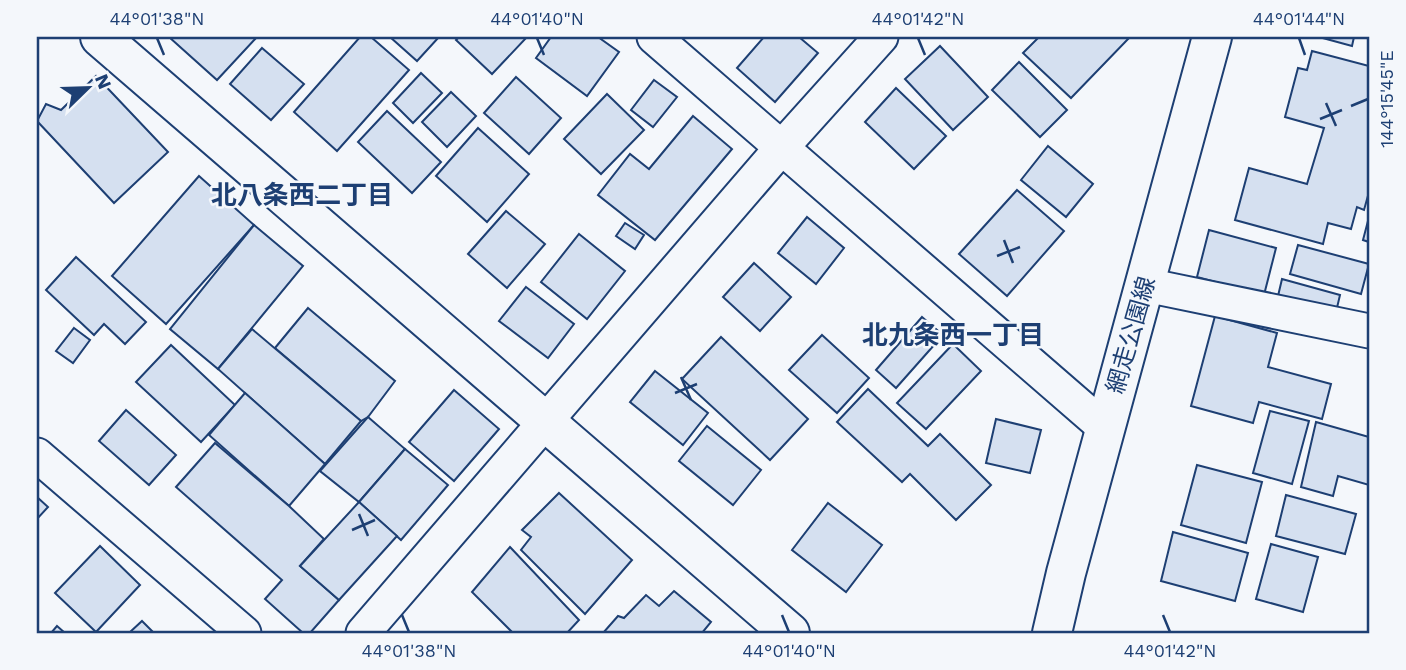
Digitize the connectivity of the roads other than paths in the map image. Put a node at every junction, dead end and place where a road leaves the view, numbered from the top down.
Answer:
1 (100, 37) edge
2 (654, 37) edge
3 (881, 37) edge
4 (1212, 37) edge
5 (783, 146) junction
6 (1146, 285) junction
7 (1369, 331) edge
8 (547, 421) junction
9 (1105, 428) junction
10 (37, 455) edge
11 (244, 633) edge
12 (363, 633) edge
13 (790, 633) edge
14 (1052, 633) edge

1 - 8 street
2 - 5 street
3 - 5 street
4 - 6 street, 網走公園線
5 - 8 street
5 - 9 street
6 - 7 street
6 - 9 street, 網走公園線
8 - 12 street
8 - 13 street
9 - 14 street, 網走公園線
10 - 11 street

